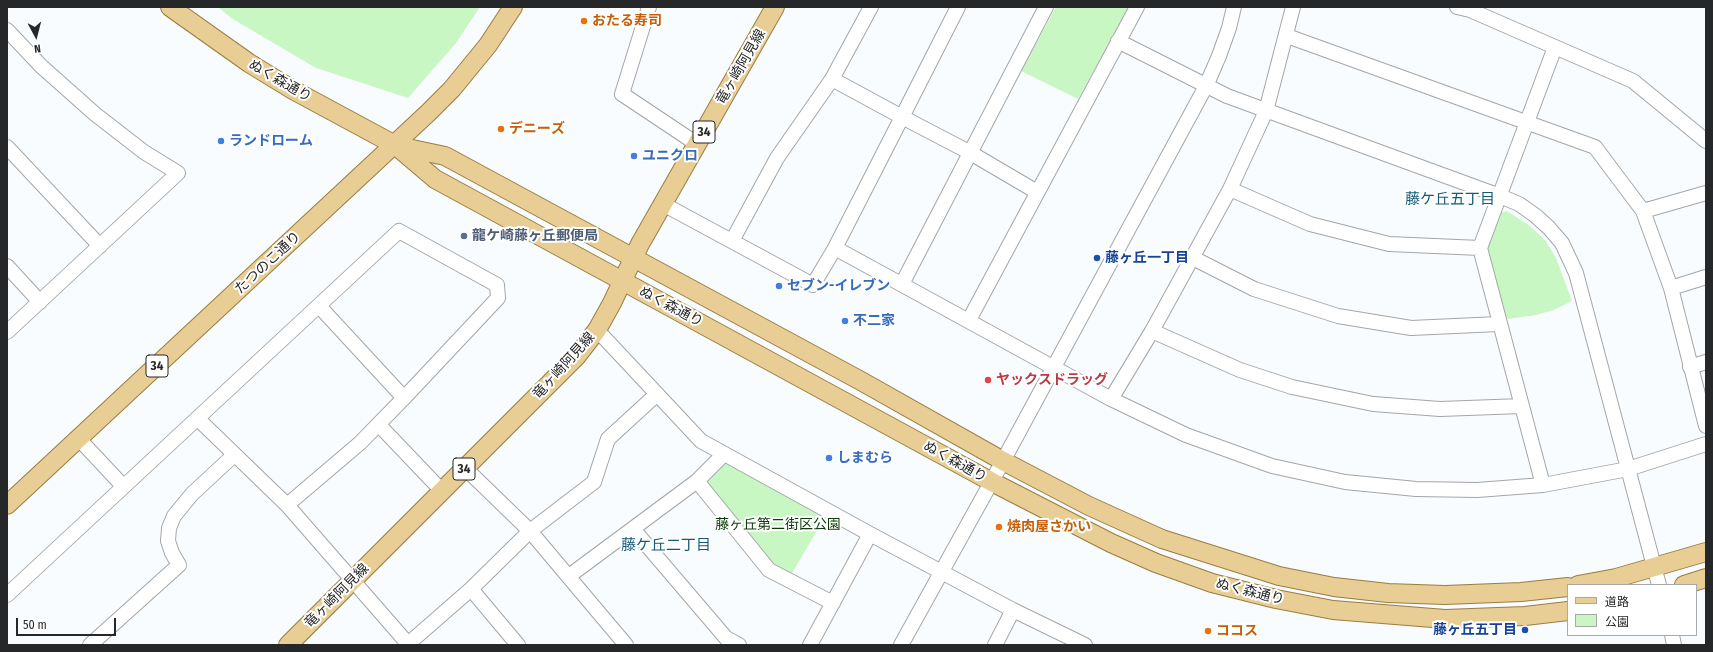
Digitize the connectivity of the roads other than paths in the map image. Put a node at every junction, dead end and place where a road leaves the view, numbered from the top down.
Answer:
1 (170, 7) edge
2 (513, 7) edge
3 (649, 7) edge
4 (775, 7) edge
5 (872, 7) edge
6 (958, 7) edge
7 (1046, 7) edge
8 (1137, 7) edge
9 (1234, 7) edge
10 (1293, 7) edge
11 (1457, 7) edge
12 (7, 30) edge
13 (1286, 36) junction
14 (1118, 41) junction
15 (1555, 47) junction
16 (832, 79) junction
17 (1206, 86) junction
18 (1266, 110) junction
19 (902, 117) junction
20 (1527, 122) junction
21 (1706, 141) edge
22 (697, 144) junction
23 (395, 145) junction
24 (7, 147) edge
25 (969, 152) junction
26 (1230, 189) junction
27 (1037, 192) junction
28 (1706, 193) edge
29 (1500, 196) junction
30 (663, 204) junction
31 (1643, 211) junction
32 (732, 241) junction
33 (100, 246) junction
34 (835, 248) junction
35 (1480, 248) junction
36 (633, 258) junction
37 (1193, 258) junction
38 (7, 266) edge
39 (1706, 278) edge
40 (623, 281) junction
41 (902, 284) junction
42 (1671, 288) junction
43 (40, 302) junction
44 (320, 306) junction
45 (969, 320) junction
46 (1499, 324) junction
47 (597, 330) junction
48 (1152, 331) junction
49 (7, 332) edge
50 (1706, 362) edge
51 (1054, 367) junction
52 (1690, 367) junction
53 (657, 394) junction
54 (404, 398) junction
55 (1111, 399) junction
56 (1522, 406) junction
57 (198, 419) junction
58 (379, 425) junction
59 (1706, 426) edge
60 (79, 439) junction
61 (1706, 444) edge
62 (724, 454) junction
63 (234, 455) junction
64 (1003, 461) junction
65 (465, 468) junction
66 (1628, 469) junction
67 (697, 481) junction
68 (992, 482) junction
69 (1543, 485) junction
70 (123, 486) junction
71 (442, 491) junction
72 (7, 505) edge
73 (287, 505) junction
74 (633, 529) junction
75 (530, 531) junction
76 (870, 534) junction
77 (1706, 552) edge
78 (1654, 568) junction
79 (942, 571) junction
80 (568, 576) junction
81 (1706, 578) edge
82 (352, 580) junction
83 (1583, 584) edge
84 (1659, 584) edge
85 (1687, 584) edge
86 (1567, 587) edge
87 (471, 589) junction
88 (7, 595) edge
89 (833, 603) junction
90 (1014, 610) junction
91 (1567, 610) edge
92 (408, 644) edge
93 (90, 645) edge
94 (288, 645) edge
95 (518, 645) edge
96 (626, 645) edge
97 (739, 645) edge
98 (810, 645) edge
99 (901, 645) edge
100 (995, 645) edge
101 (1085, 645) edge

1 - 23 main road, ぬく森通り
2 - 23 main road, たつのこ通り / 34
3 - 22 street
4 - 22 main road, 竜ヶ崎阿見線 / 34
5 - 16 street
6 - 19 street
7 - 25 street
8 - 14 street
9 - 17 street
10 - 13 street
11 - 15 street
12 - 33 street
13 - 18 street
13 - 20 street
14 - 17 street
14 - 27 street
15 - 20 street
15 - 21 street
16 - 19 street
16 - 32 street
17 - 18 street
17 - 51 street
18 - 26 street
18 - 29 street
19 - 25 street
19 - 34 street
20 - 29 street
20 - 31 street
22 - 30 main road, 竜ヶ崎阿見線 / 34
23 - 36 main road, ぬく森通り
23 - 40 main road, ぬく森通り
23 - 60 main road, たつのこ通り / 34
24 - 33 street
25 - 27 street
25 - 41 street
26 - 35 street
26 - 37 street
27 - 45 street
28 - 31 street
29 - 35 street
29 - 66 street
30 - 32 street
30 - 36 main road, 竜ヶ崎阿見線 / 34
31 - 42 street
32 - 34 street
33 - 43 street
34 - 41 street
35 - 46 street
36 - 40 main road, 竜ヶ崎阿見線 / 34
36 - 64 main road, ぬく森通り
37 - 46 street
37 - 48 street
38 - 43 street
39 - 42 street
40 - 47 main road, 竜ヶ崎阿見線 / 34
40 - 68 main road, ぬく森通り
41 - 45 street
42 - 52 street
43 - 49 street
44 - 54 street
44 - 54 street
44 - 57 street
45 - 51 street
46 - 56 street
47 - 53 street
47 - 65 main road, 竜ヶ崎阿見線 / 34
48 - 55 street
48 - 56 street
50 - 52 street
51 - 55 street
51 - 64 street
52 - 59 street
53 - 62 street
53 - 75 street
54 - 58 street
55 - 69 street
56 - 69 street
57 - 63 street
57 - 70 street
58 - 71 street
58 - 73 street
60 - 70 street
60 - 72 main road, たつのこ通り / 34
61 - 66 street
62 - 67 street
62 - 76 street
63 - 73 street
63 - 93 street
64 - 68 street
64 - 86 main road, ぬく森通り
65 - 71 main road, 竜ヶ崎阿見線 / 34
65 - 75 street
66 - 69 street
66 - 78 street
67 - 74 street
67 - 89 street
68 - 79 street
68 - 91 main road, ぬく森通り
70 - 88 street
71 - 82 main road, 竜ヶ崎阿見線 / 34
73 - 82 street
74 - 80 street
74 - 97 street
75 - 80 street
75 - 87 street
76 - 79 street
76 - 89 street
77 - 78 main road
78 - 83 main road
78 - 84 street
79 - 90 street
79 - 99 street
80 - 96 street
81 - 85 main road
82 - 92 street
82 - 94 main road, 竜ヶ崎阿見線 / 34
87 - 92 street
87 - 95 street
89 - 98 street
90 - 100 street
90 - 101 street

